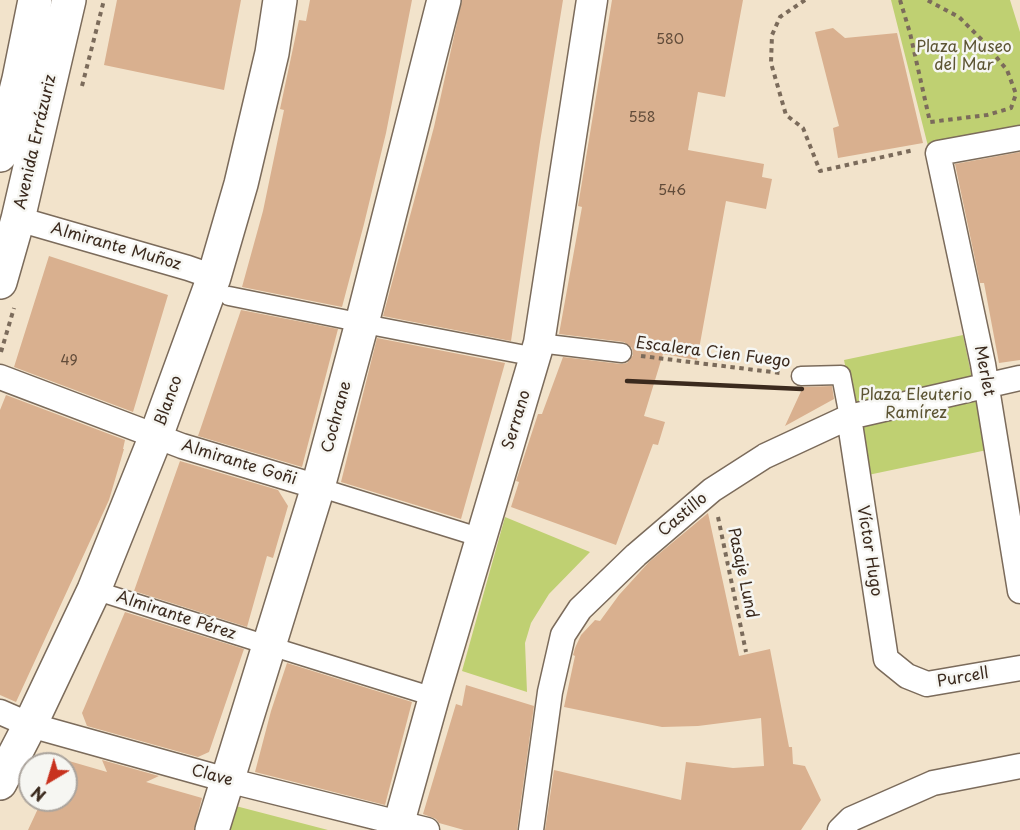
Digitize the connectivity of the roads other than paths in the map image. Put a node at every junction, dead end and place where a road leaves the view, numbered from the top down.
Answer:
1 (35, 0) edge
2 (69, 0) edge
3 (280, 0) edge
4 (444, 0) edge
5 (592, 0) edge
6 (1020, 138) edge
7 (0, 155) edge
8 (18, 219) junction
9 (0, 282) edge
10 (221, 286) junction
11 (348, 320) dead end
12 (375, 326) dead end
13 (538, 350) junction
14 (622, 353) road end
15 (801, 376) road end
16 (0, 377) edge
17 (1020, 378) edge
18 (987, 386) junction
19 (849, 417) junction
20 (156, 436) junction
21 (318, 487) junction
22 (482, 538) junction
23 (94, 590) junction
24 (1020, 591) edge
25 (258, 642) dead end
26 (284, 650) dead end
27 (1020, 668) edge
28 (907, 676) joint
29 (434, 697) junction
30 (0, 712) edge
31 (30, 725) junction
32 (1020, 766) edge
33 (227, 780) junction
34 (0, 783) edge
35 (408, 828) edge
36 (212, 830) edge
37 (531, 830) edge
38 (840, 830) edge

1 - 7 main road, Avenida Errázuriz
2 - 8 main road, Avenida Errázuriz
3 - 10 main road, Blanco
4 - 21 main road, Cochrane
5 - 13 street, Serrano
6 - 18 street, Merlet
8 - 9 main road, Avenida Errázuriz
8 - 10 street, Almirante Muñoz
10 - 11 street, Almirante Muñoz
10 - 20 main road, Blanco
12 - 13 street
13 - 14 street
13 - 22 street, Serrano
15 - 19 street
16 - 20 street, Almirante Goñi
17 - 18 street, Castillo
18 - 19 street, Castillo
18 - 24 street, Merlet
19 - 28 street, Víctor Hugo
19 - 37 street, Castillo
20 - 21 street, Almirante Goñi
20 - 23 main road, Blanco
21 - 22 street, Almirante Goñi
21 - 33 main road, Cochrane
22 - 29 street, Serrano
23 - 25 street, Almirante Pérez
23 - 31 main road, Blanco
26 - 29 street
27 - 28 street, Purcell
29 - 35 street, Serrano
30 - 31 street, Clave
31 - 33 street, Clave
31 - 34 main road, Blanco
32 - 38 street
33 - 35 street, Clave
33 - 36 main road, Cochrane

